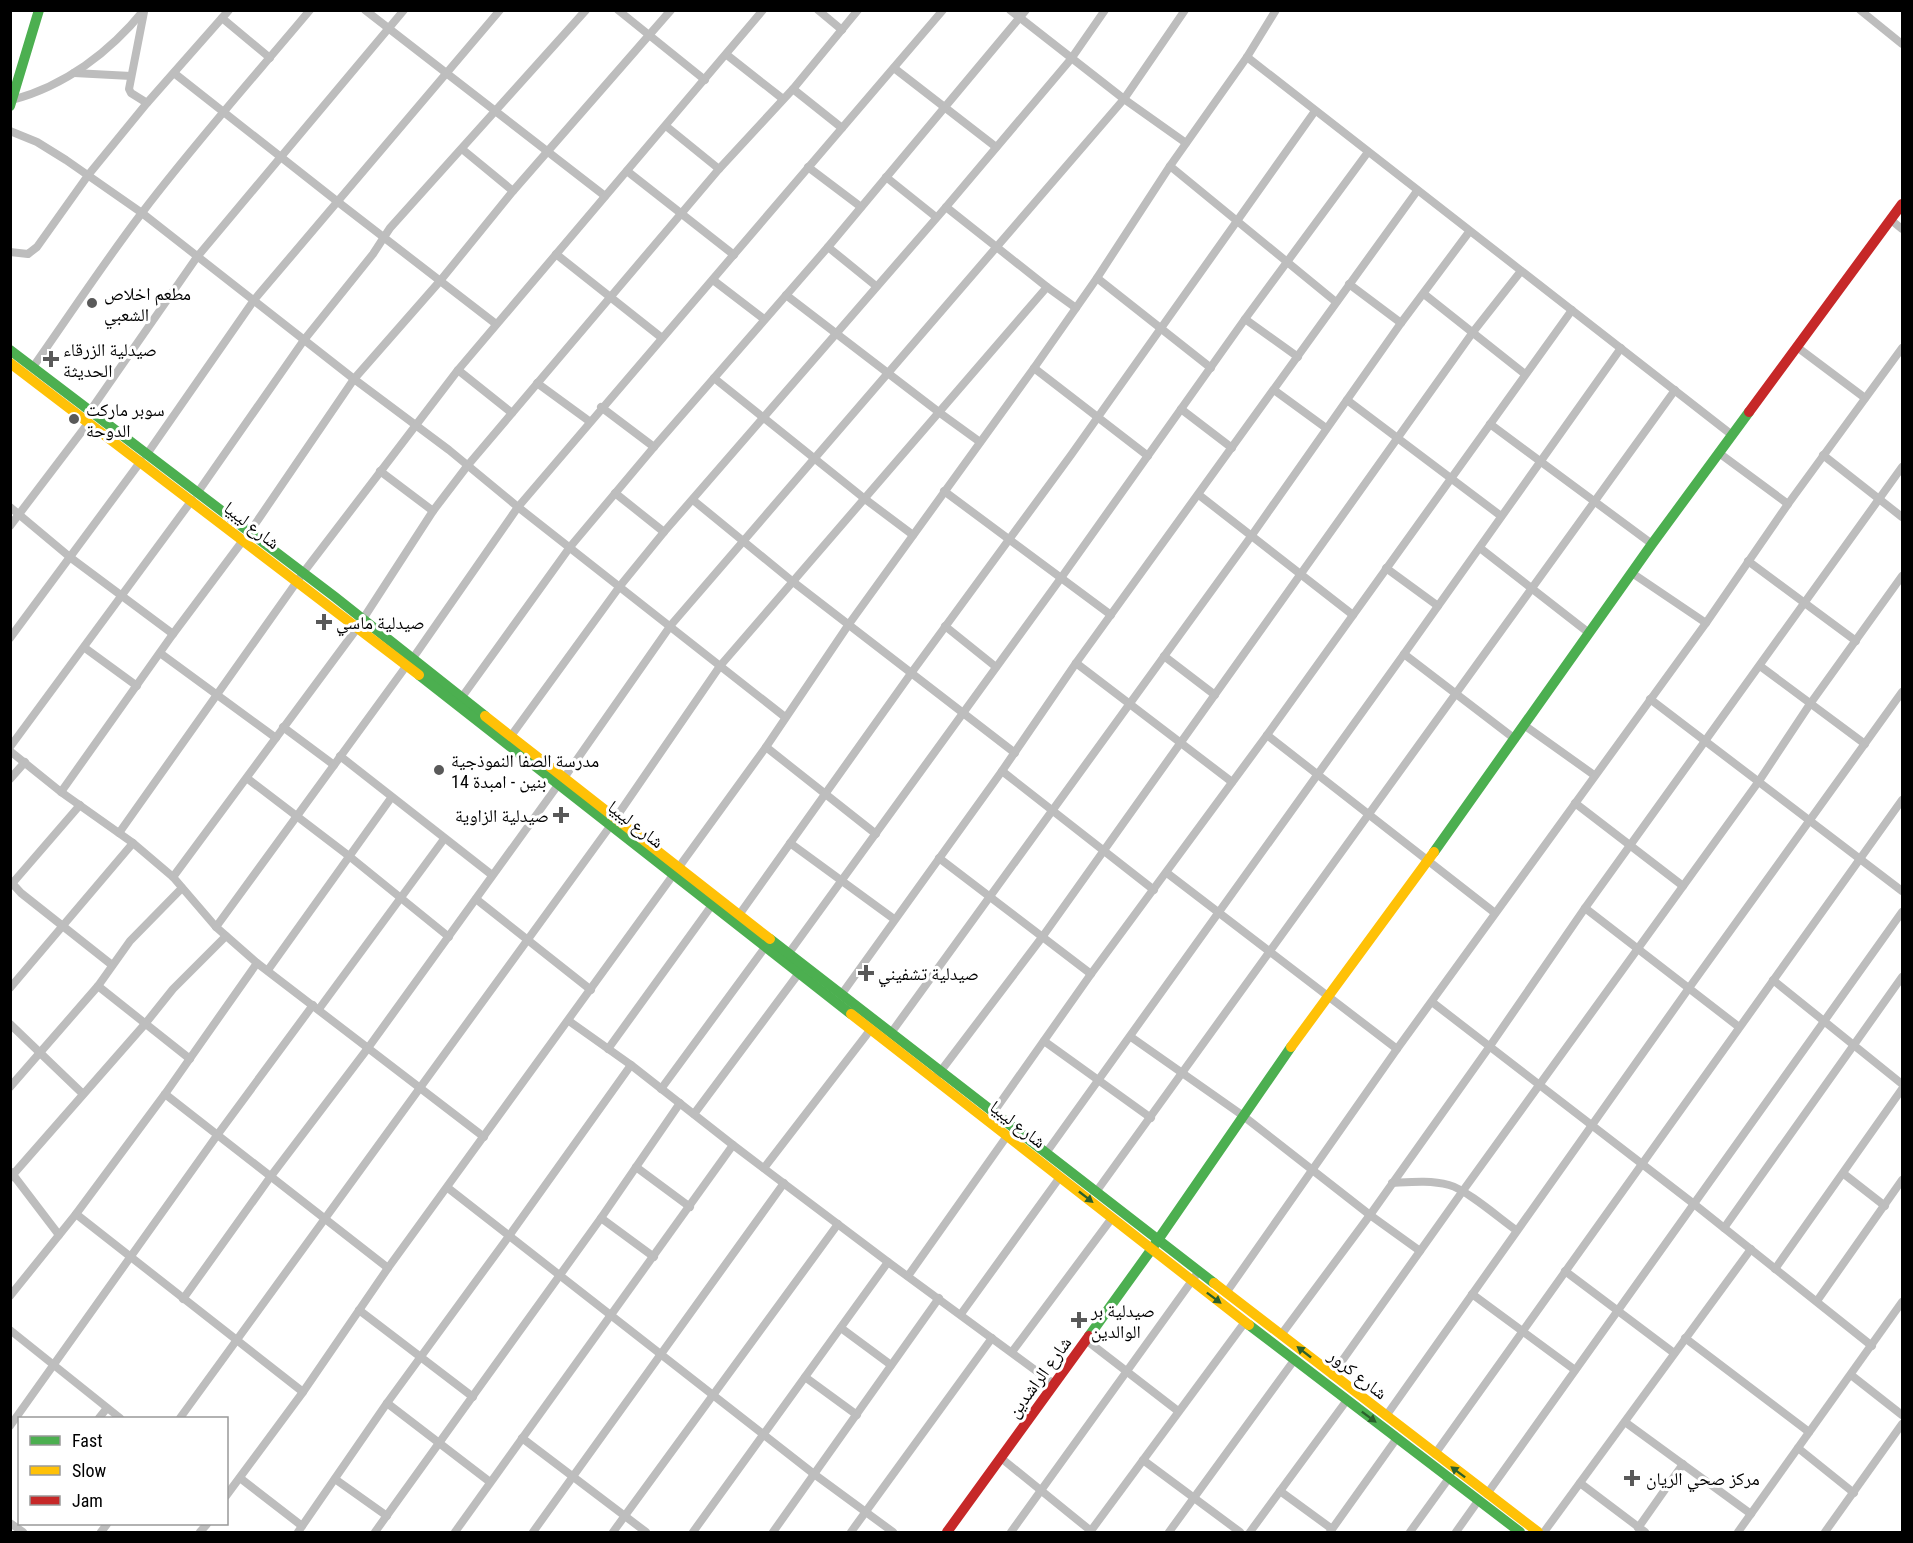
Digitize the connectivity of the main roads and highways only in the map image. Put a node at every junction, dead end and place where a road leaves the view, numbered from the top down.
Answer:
1 (39, 10) edge
2 (11, 103) edge
3 (1902, 204) edge
4 (10, 350) edge
5 (10, 363) edge
6 (90, 416) junction
7 (466, 705) junction
8 (561, 781) junction
9 (676, 871) junction
10 (938, 1076) junction
11 (974, 1104) junction
12 (1158, 1240) junction
13 (1151, 1250) junction
14 (1483, 1498) junction
15 (947, 1533) edge
16 (1520, 1533) edge
17 (1538, 1533) edge

1 - 2 main road
3 - 12 main road, شارع الراشدين
4 - 6 main road, شارع ليبيا
5 - 6 main road, شارع ليبيا
6 - 7 main road, شارع ليبيا
7 - 8 main road, شارع ليبيا
7 - 8 main road, شارع ليبيا
8 - 9 main road, شارع ليبيا
9 - 10 main road, شارع ليبيا
9 - 10 main road, شارع ليبيا
10 - 11 main road, شارع ليبيا
11 - 12 main road, شارع ليبيا
11 -> 13 main road, شارع ليبيا
12 - 13 main road, شارع الراشدين
14 -> 12 main road, شارع كرور
13 -> 14 main road, شارع كرور
13 - 15 main road, شارع الراشدين
14 - 16 main road, شارع كرور
14 - 17 main road, شارع كرور

